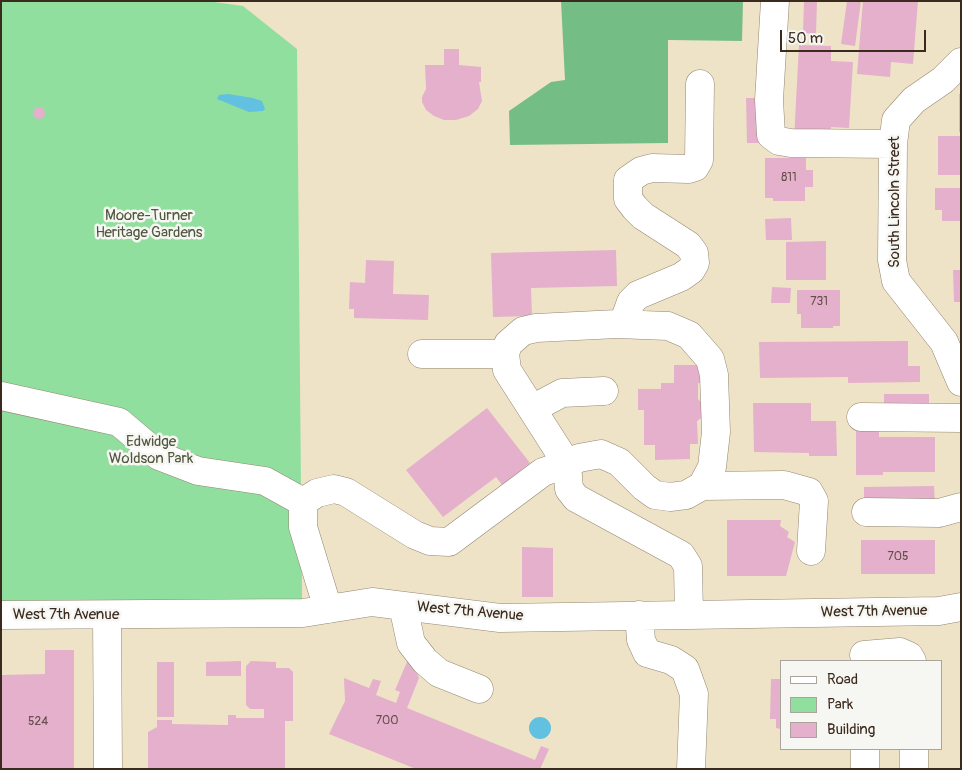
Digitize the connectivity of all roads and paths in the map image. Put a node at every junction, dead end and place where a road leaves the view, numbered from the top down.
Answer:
1 (775, 1) edge
2 (961, 62) edge
3 (700, 84) dead end
4 (892, 144) junction
5 (623, 324) junction
6 (422, 354) dead end
7 (505, 354) junction
8 (961, 382) edge
9 (604, 391) dead end
10 (1, 396) edge
11 (532, 409) junction
12 (861, 417) dead end
13 (961, 418) edge
14 (567, 464) junction
15 (702, 486) junction
16 (303, 502) junction
17 (961, 507) edge
18 (866, 512) dead end
19 (812, 551) dead end
20 (403, 606) junction
21 (328, 609) junction
22 (861, 612) junction
23 (954, 612) edge
24 (1, 615) edge
25 (107, 615) junction
26 (639, 615) junction
27 (689, 615) junction
28 (864, 658) edge
29 (911, 660) edge
30 (479, 690) dead end
31 (865, 750) edge
32 (914, 750) edge
33 (108, 769) edge
34 (691, 769) edge
35 (866, 769) edge
36 (914, 769) edge

1 - 4 street
2 - 4 street, South Lincoln Street
3 - 5 street
4 - 8 street, South Lincoln Street
5 - 7 street
5 - 15 street
6 - 7 street
7 - 11 street
9 - 11 street
10 - 16 street
11 - 14 street
12 - 13 street
14 - 15 street
14 - 16 street
14 - 27 street
15 - 19 street
16 - 21 street
17 - 18 street
20 - 21 street, West 7th Avenue
20 - 26 street, West 7th Avenue
20 - 30 street
21 - 25 street, West 7th Avenue
22 - 23 street, West 7th Avenue
22 - 27 street, West 7th Avenue
22 - 28 street
24 - 25 street, West 7th Avenue
25 - 33 street
26 - 27 street, West 7th Avenue
26 - 34 street
28 - 29 street
31 - 35 street
32 - 36 street

